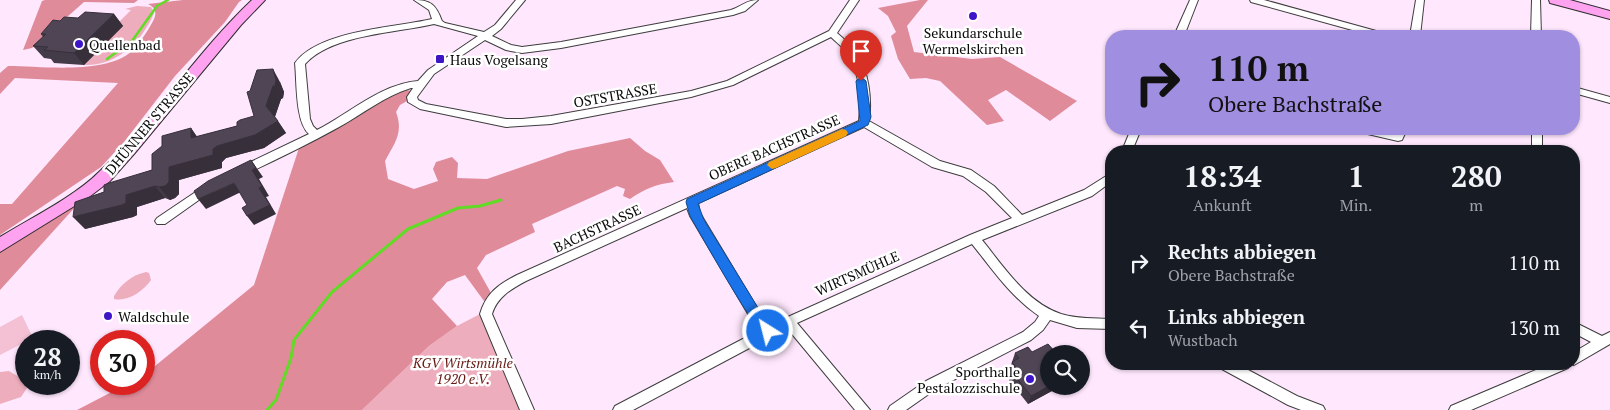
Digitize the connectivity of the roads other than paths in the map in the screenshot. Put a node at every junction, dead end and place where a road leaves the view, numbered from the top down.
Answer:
1 (259, 0) edge
2 (418, 0) edge
3 (521, 0) edge
4 (754, 0) edge
5 (855, 0) edge
6 (1194, 0) edge
7 (1254, 0) edge
8 (1420, 0) edge
9 (1536, 0) edge
10 (1555, 0) edge
11 (1610, 15) edge
12 (438, 21) junction
13 (1181, 30) edge
14 (1362, 30) edge
15 (1416, 30) edge
16 (1536, 30) edge
17 (832, 33) junction
18 (486, 36) junction
19 (421, 84) junction
20 (1580, 92) edge
21 (1610, 100) edge
22 (864, 123) junction
23 (316, 135) junction
24 (236, 174) edge
25 (1105, 181) edge
26 (218, 182) edge
27 (692, 202) junction
28 (1019, 220) junction
29 (160, 221) dead end
30 (974, 238) junction
31 (0, 245) edge
32 (1047, 314) junction
33 (789, 321) junction
34 (1105, 324) edge
35 (1580, 329) edge
36 (768, 331) junction
37 (1606, 340) edge
38 (1580, 355) edge
39 (1237, 370) edge
40 (1549, 370) edge
41 (527, 410) edge
42 (620, 410) edge
43 (863, 410) edge
44 (895, 410) edge
45 (1318, 410) edge
46 (1456, 410) edge

1 - 31 main road, DHÜNNER STRASSE
2 - 12 street
3 - 18 street
4 - 18 street
5 - 17 street
6 - 13 street
7 - 14 street
8 - 15 street
9 - 16 street
10 - 11 main road
12 - 18 street
12 - 23 street
17 - 19 street, OSTSTRASSE
17 - 22 street
18 - 19 street
19 - 23 street
20 - 21 street
22 - 27 street, OBERE BACHSTRASSE
22 - 28 street
23 - 24 street
25 - 28 street, WIRTSMÜHLE
26 - 29 street
27 - 36 street
27 - 41 street, BACHSTRASSE
28 - 30 street, WIRTSMÜHLE
30 - 32 street
30 - 33 street, WIRTSMÜHLE
32 - 34 street
32 - 44 street
33 - 36 street, WIRTSMÜHLE
33 - 43 street
35 - 37 street
36 - 42 street, WIRTSMÜHLE
37 - 38 street
39 - 45 street
40 - 46 street

